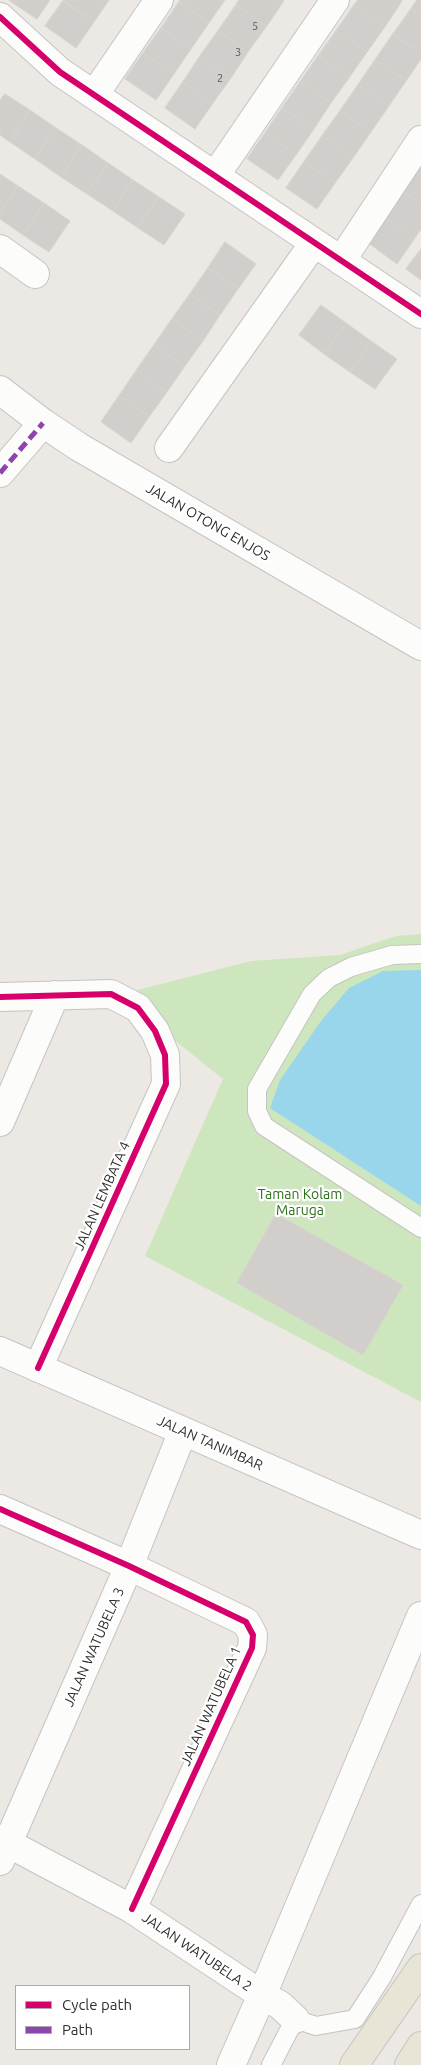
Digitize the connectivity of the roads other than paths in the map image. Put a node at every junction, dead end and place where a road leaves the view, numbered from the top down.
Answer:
1 (159, 0) edge
2 (335, 0) edge
3 (0, 17) edge
4 (94, 95) junction
5 (421, 140) edge
6 (215, 176) junction
7 (314, 243) junction
8 (0, 250) edge
9 (341, 260) junction
10 (35, 274) dead end
11 (421, 314) edge
12 (0, 390) edge
13 (43, 422) junction
14 (169, 448) dead end
15 (0, 473) edge
16 (421, 646) edge
17 (421, 954) edge
18 (55, 995) junction
19 (0, 997) edge
20 (0, 1122) edge
21 (421, 1228) edge
22 (0, 1351) edge
23 (38, 1368) junction
24 (183, 1431) junction
25 (0, 1509) edge
26 (421, 1535) edge
27 (129, 1566) junction
28 (421, 1616) edge
29 (3, 1848) edge
30 (421, 1904) edge
31 (132, 1909) junction
32 (421, 1968) edge
33 (262, 1996) junction
34 (295, 2019) junction
35 (421, 2046) edge
36 (231, 2065) edge
37 (270, 2065) edge
38 (354, 2065) edge
39 (408, 2065) edge

1 - 4 street
2 - 6 street
3 - 4 street
4 - 6 street
5 - 9 street
6 - 7 street
7 - 9 street
7 - 14 street
8 - 10 street
9 - 11 street
12 - 13 street, JALAN OTONG ENJOS
13 - 15 street
13 - 16 street, JALAN OTONG ENJOS
17 - 21 lane
18 - 19 street, JALAN LEMBATA 4
18 - 20 street
18 - 23 street, JALAN LEMBATA 4
22 - 23 street, JALAN TANIMBAR
23 - 24 street, JALAN TANIMBAR
24 - 26 street, JALAN TANIMBAR
24 - 27 street, JALAN WATUBELA 3
25 - 27 street, JALAN WATUBELA 1
27 - 29 street, JALAN WATUBELA 3
27 - 31 street, JALAN WATUBELA 1
28 - 33 street
29 - 31 street, JALAN WATUBELA 2
30 - 34 lane
31 - 33 street, JALAN WATUBELA 2
32 - 38 main road
33 - 34 street, JALAN WATUBELA 2
33 - 36 street
34 - 37 lane
35 - 39 main road

